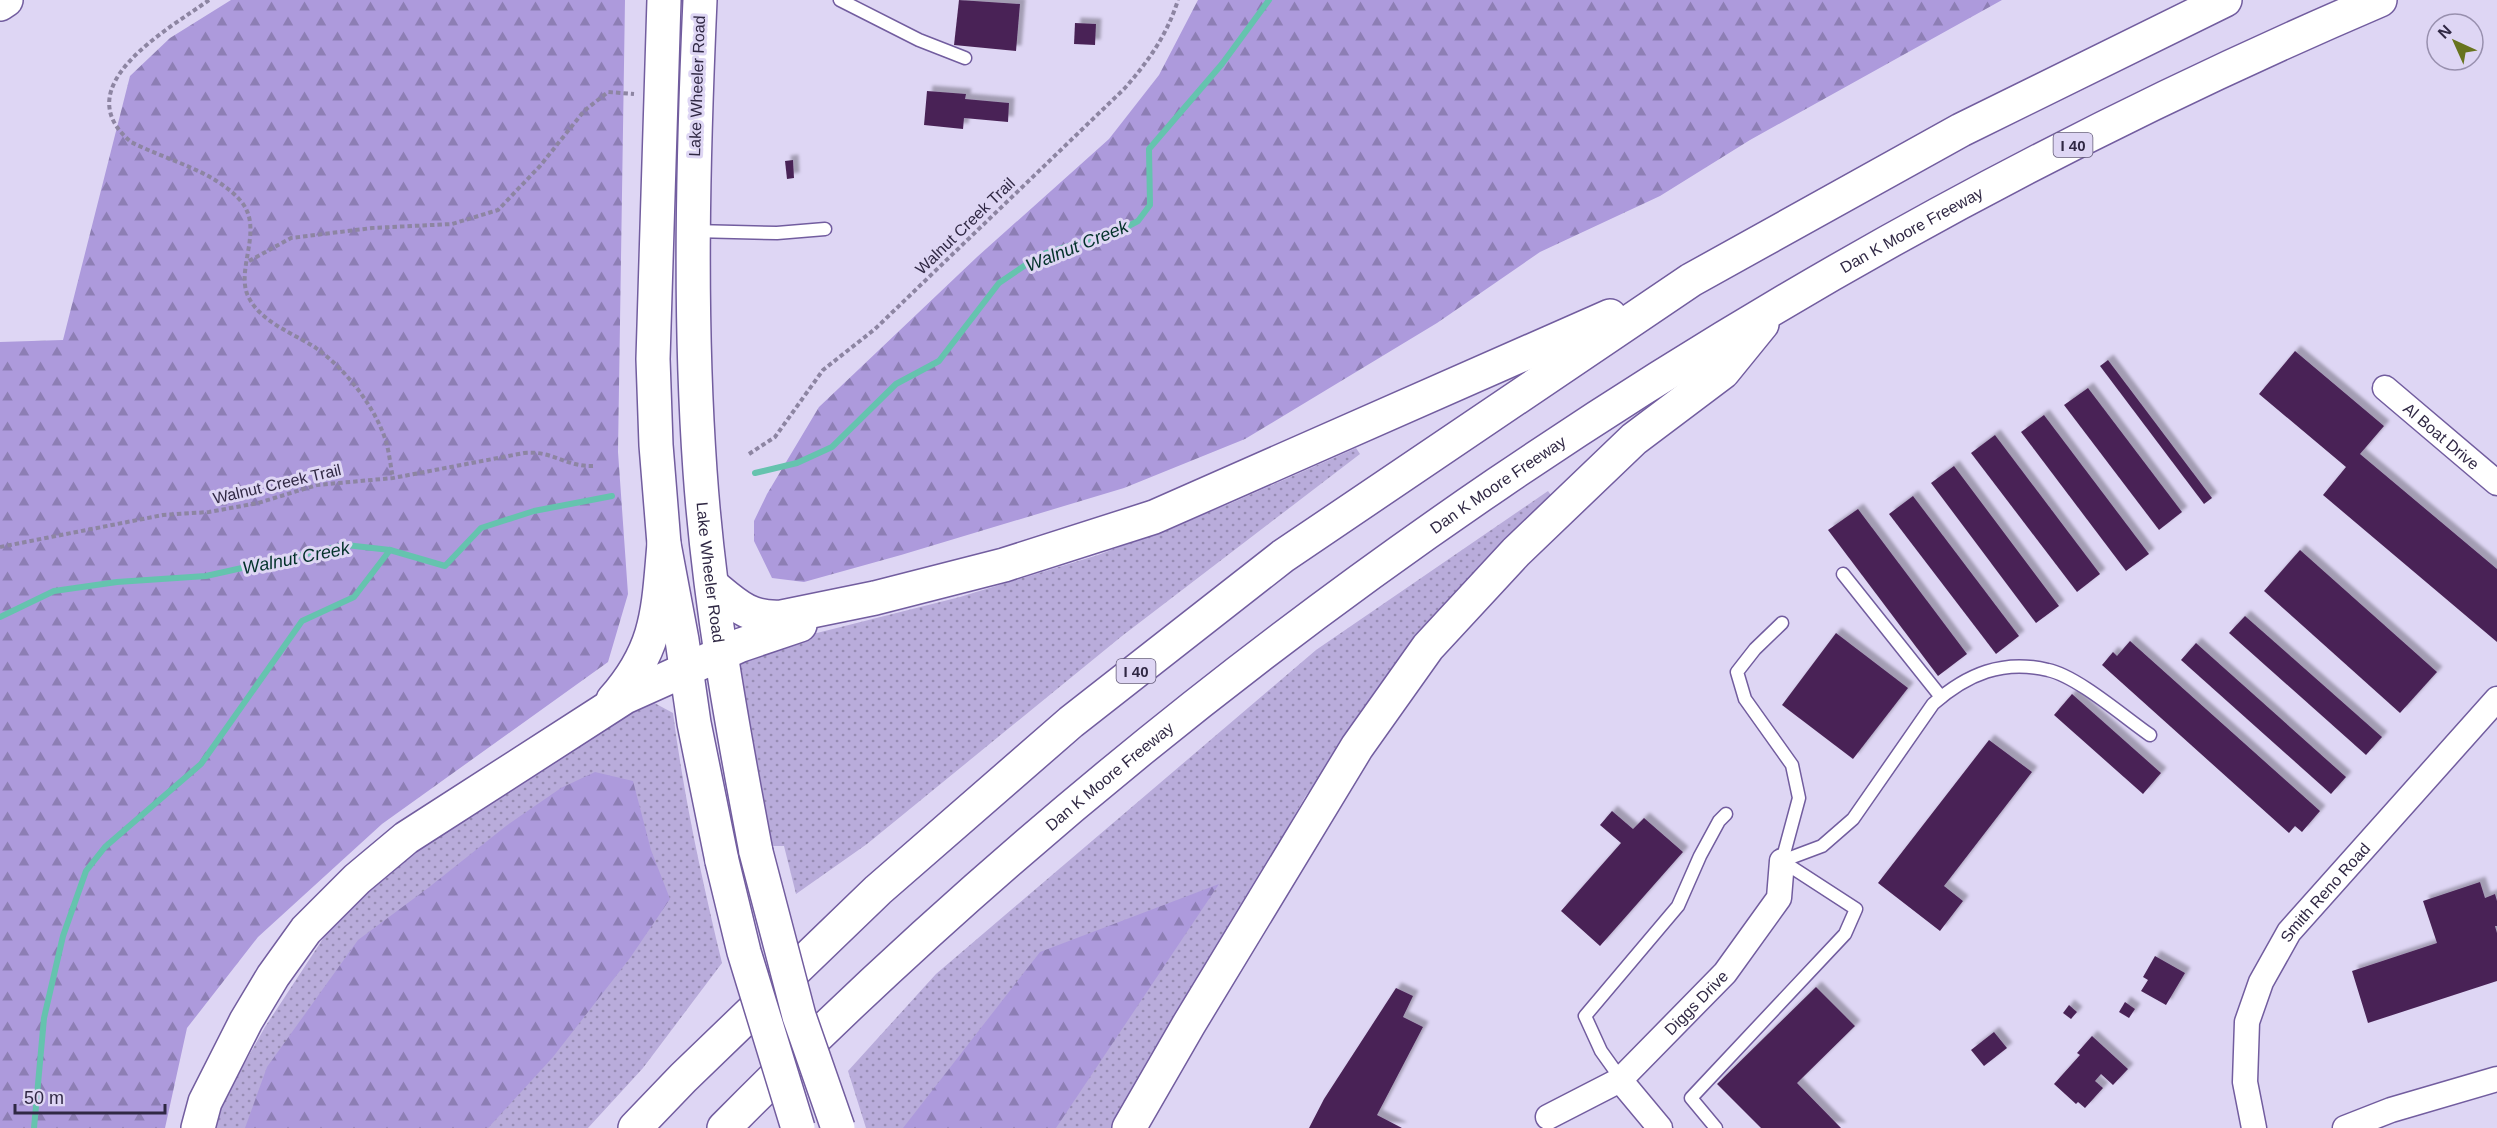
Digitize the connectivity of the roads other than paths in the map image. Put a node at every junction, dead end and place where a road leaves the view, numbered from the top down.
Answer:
1 (6, 0) edge
2 (664, 0) edge
3 (700, 0) edge
4 (840, 0) edge
5 (2225, 0) edge
6 (2380, 0) edge
7 (0, 4) edge
8 (965, 58) dead end
9 (825, 229) dead end
10 (693, 231) junction
11 (1691, 280) junction
12 (1775, 307) junction
13 (2385, 388) dead end
14 (2497, 483) edge
15 (664, 544) junction
16 (1843, 574) dead end
17 (712, 585) junction
18 (875, 598) junction
19 (1782, 623) dead end
20 (720, 655) junction
21 (686, 670) junction
22 (1941, 697) junction
23 (2497, 699) edge
24 (603, 710) junction
25 (2150, 735) dead end
26 (1726, 814) dead end
27 (1782, 861) junction
28 (1620, 1079) junction
29 (2497, 1079) edge
30 (1548, 1117) dead end
31 (198, 1128) edge
32 (635, 1128) edge
33 (724, 1128) edge
34 (798, 1128) edge
35 (838, 1128) edge
36 (1129, 1128) edge
37 (1660, 1128) edge
38 (1716, 1128) edge
39 (2254, 1128) edge
40 (2345, 1128) edge

1 - 7 main road
2 - 15 main road
3 - 10 main road, Lake Wheeler Road
4 - 8 lane
5 - 11 main road, I 40
6 - 12 main road, Dan K Moore Freeway / I 40
9 - 10 lane
10 - 17 main road, Lake Wheeler Road
11 - 18 main road
11 - 32 main road, I 40
12 - 33 main road, Dan K Moore Freeway / I 40
12 - 36 main road
13 - 14 street, Al Boat Drive
15 - 21 main road
15 - 24 main road
16 - 22 lane
17 - 18 main road
17 - 20 main road, Lake Wheeler Road
18 - 20 main road
19 - 27 lane
20 - 21 main road
20 - 35 main road, Lake Wheeler Road, bridge
21 - 24 main road
21 - 34 main road, bridge
22 - 25 lane
22 - 27 lane
23 - 39 street, Smith Reno Road
24 - 31 main road
26 - 28 lane
27 - 28 street, Diggs Drive
27 - 38 lane
28 - 30 street, Diggs Drive
28 - 37 street
29 - 40 street

